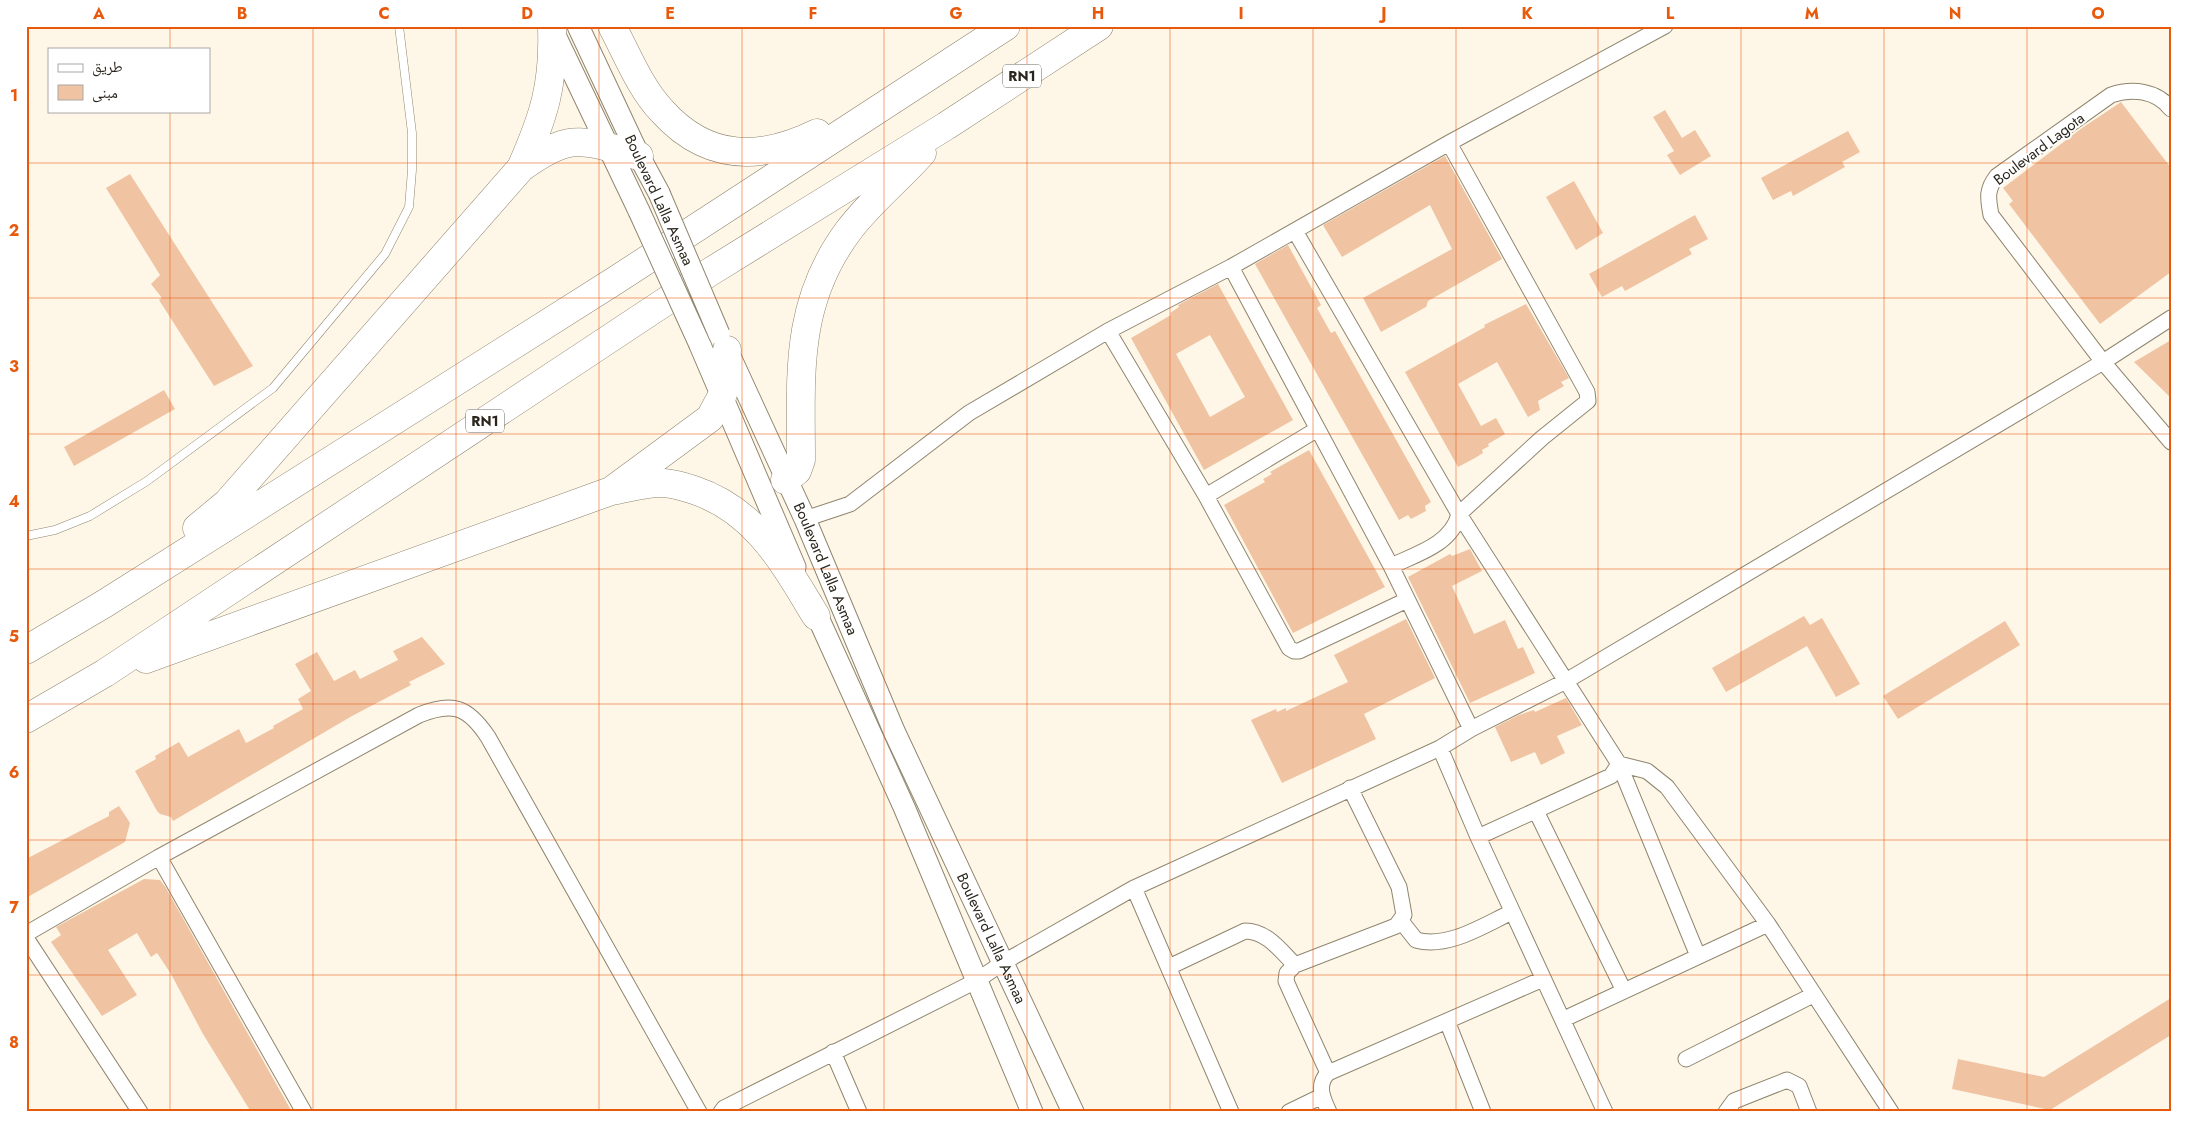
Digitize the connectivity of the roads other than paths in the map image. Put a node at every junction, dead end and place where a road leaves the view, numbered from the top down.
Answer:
1 (399, 26) edge
2 (612, 26) edge
3 (1006, 26) edge
4 (1098, 26) edge
5 (1665, 26) edge
6 (560, 27) edge
7 (904, 91) junction
8 (2171, 109) edge
9 (946, 126) junction
10 (1449, 143) junction
11 (609, 148) junction
12 (639, 156) junction
13 (521, 168) junction
14 (1295, 231) junction
15 (1231, 267) junction
16 (2171, 318) edge
17 (1108, 331) junction
18 (723, 342) junction
19 (2103, 362) junction
20 (723, 394) junction
21 (1316, 430) junction
22 (2171, 442) edge
23 (774, 486) junction
24 (611, 491) junction
25 (1206, 496) junction
26 (1459, 514) junction
27 (806, 519) junction
28 (26, 536) edge
29 (1391, 566) junction
30 (1407, 600) junction
31 (104, 604) junction
32 (816, 616) junction
33 (26, 650) edge
34 (105, 674) junction
35 (1566, 680) junction
36 (26, 719) edge
37 (1471, 730) junction
38 (1440, 748) junction
39 (1619, 764) junction
40 (1350, 788) junction
41 (1536, 811) junction
42 (1478, 837) junction
43 (159, 857) junction
44 (1134, 888) junction
45 (1512, 912) junction
46 (1401, 921) junction
47 (1768, 924) junction
48 (26, 934) edge
49 (26, 938) edge
50 (1698, 956) junction
51 (1004, 962) junction
52 (1295, 965) junction
53 (1169, 967) junction
54 (1544, 979) junction
55 (976, 981) junction
56 (1624, 991) junction
57 (1813, 995) junction
58 (1564, 1019) junction
59 (1447, 1021) junction
60 (832, 1052) junction
61 (1686, 1059) dead end
62 (1328, 1073) junction
63 (1322, 1096) junction
64 (140, 1112) edge
65 (304, 1112) edge
66 (699, 1112) edge
67 (721, 1112) edge
68 (859, 1112) edge
69 (1032, 1112) edge
70 (1073, 1112) edge
71 (1231, 1112) edge
72 (1289, 1112) edge
73 (1329, 1112) edge
74 (1484, 1112) edge
75 (1605, 1112) edge
76 (1726, 1112) edge
77 (1809, 1112) edge
78 (1891, 1112) edge

1 - 28 lane
2 - 7 highway
3 - 7 highway
4 - 9 highway, RN1
5 - 10 street
6 - 11 main road, Boulevard Lalla Asmaa
6 - 12 main road, Boulevard Lalla Asmaa
6 - 13 highway
7 - 31 highway
8 - 19 street, Boulevard Lagota
9 - 23 highway
9 - 34 highway, RN1
10 - 14 street
10 - 26 street
11 - 12 highway
11 - 13 highway
11 - 20 main road, Boulevard Lalla Asmaa, bridge
12 - 18 main road, Boulevard Lalla Asmaa, bridge
13 - 31 highway
14 - 15 street
14 - 26 street
15 - 17 street
15 - 21 street
16 - 19 street
17 - 25 street
17 - 27 street
18 - 20 highway
18 - 23 main road, Boulevard Lalla Asmaa
19 - 22 street, Boulevard Lagota
19 - 35 street
20 - 23 main road, Boulevard Lalla Asmaa
20 - 24 highway
21 - 25 street
21 - 29 street
23 - 27 main road, Boulevard Lalla Asmaa
23 - 32 main road, Boulevard Lalla Asmaa
24 - 32 highway
24 - 34 highway
25 - 30 street
26 - 29 street
26 - 35 street
27 - 51 main road, Boulevard Lalla Asmaa
29 - 30 street
30 - 37 street
31 - 33 highway
32 - 55 main road, Boulevard Lalla Asmaa
34 - 36 highway, RN1
35 - 37 street
35 - 39 street
37 - 38 street
38 - 40 street
38 - 42 street
39 - 41 street
39 - 47 street
39 - 50 street
40 - 44 street
40 - 46 street
41 - 42 street
41 - 56 street
42 - 45 street
43 - 48 street
43 - 65 street
43 - 66 street
44 - 51 street
44 - 53 street
45 - 46 street
45 - 54 street
46 - 52 street
47 - 50 street
47 - 57 street
49 - 64 street
50 - 56 street
51 - 55 street
51 - 70 main road, Boulevard Lalla Asmaa
52 - 53 street
52 - 62 street
53 - 71 street
54 - 58 street
54 - 59 street
55 - 60 street
55 - 69 main road, Boulevard Lalla Asmaa
56 - 58 street
57 - 61 street
57 - 78 street
58 - 75 street
59 - 62 street
59 - 74 street
60 - 67 street
60 - 68 street
62 - 63 street
63 - 72 street
63 - 73 street
76 - 77 street

